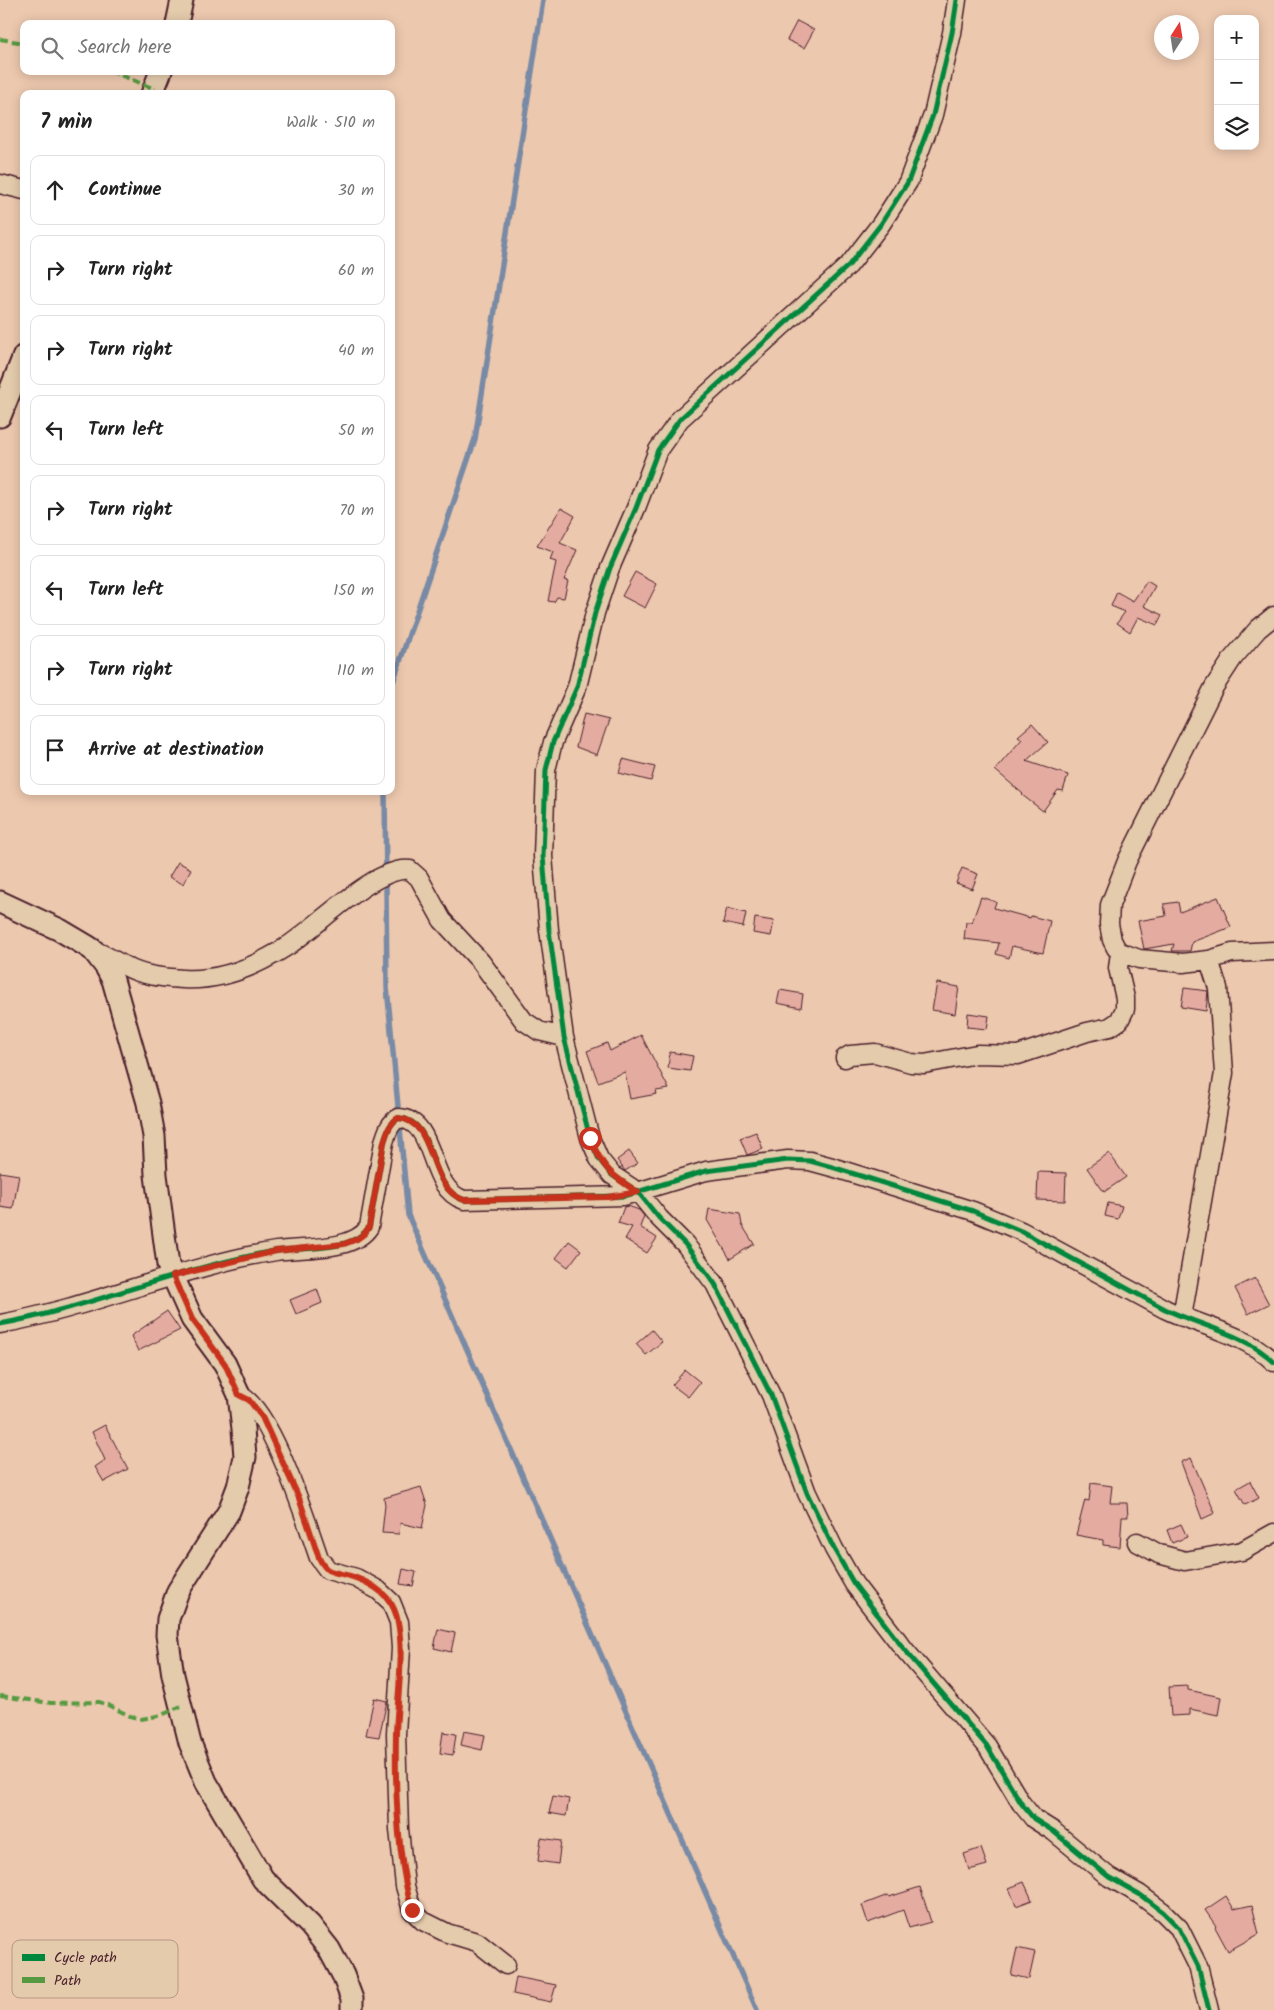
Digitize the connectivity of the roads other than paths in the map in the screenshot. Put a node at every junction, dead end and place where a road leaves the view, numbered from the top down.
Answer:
1 (182, 0) edge
2 (957, 0) edge
3 (178, 20) edge
4 (159, 75) edge
5 (154, 90) edge
6 (0, 184) edge
7 (20, 189) edge
8 (20, 366) edge
9 (0, 416) edge
10 (1274, 616) edge
11 (0, 902) edge
12 (93, 950) junction
13 (1274, 951) edge
14 (1120, 952) junction
15 (1209, 960) junction
16 (564, 1037) junction
17 (845, 1058) dead end
18 (638, 1192) junction
19 (173, 1276) junction
20 (1182, 1317) junction
21 (0, 1324) edge
22 (1274, 1362) edge
23 (239, 1395) junction
24 (1274, 1533) edge
25 (1137, 1542) dead end
26 (506, 1965) dead end
27 (352, 2010) edge
28 (1209, 2010) edge

1 - 3 street
2 - 16 street
4 - 5 street
6 - 7 street
8 - 9 street
10 - 14 street
11 - 12 street
12 - 16 street
12 - 19 street
13 - 15 street
14 - 15 street
14 - 17 street
15 - 20 street
16 - 18 street
18 - 19 street
18 - 20 street
18 - 28 street
19 - 21 street
19 - 23 street
20 - 22 street
23 - 26 street
23 - 27 street
24 - 25 street

